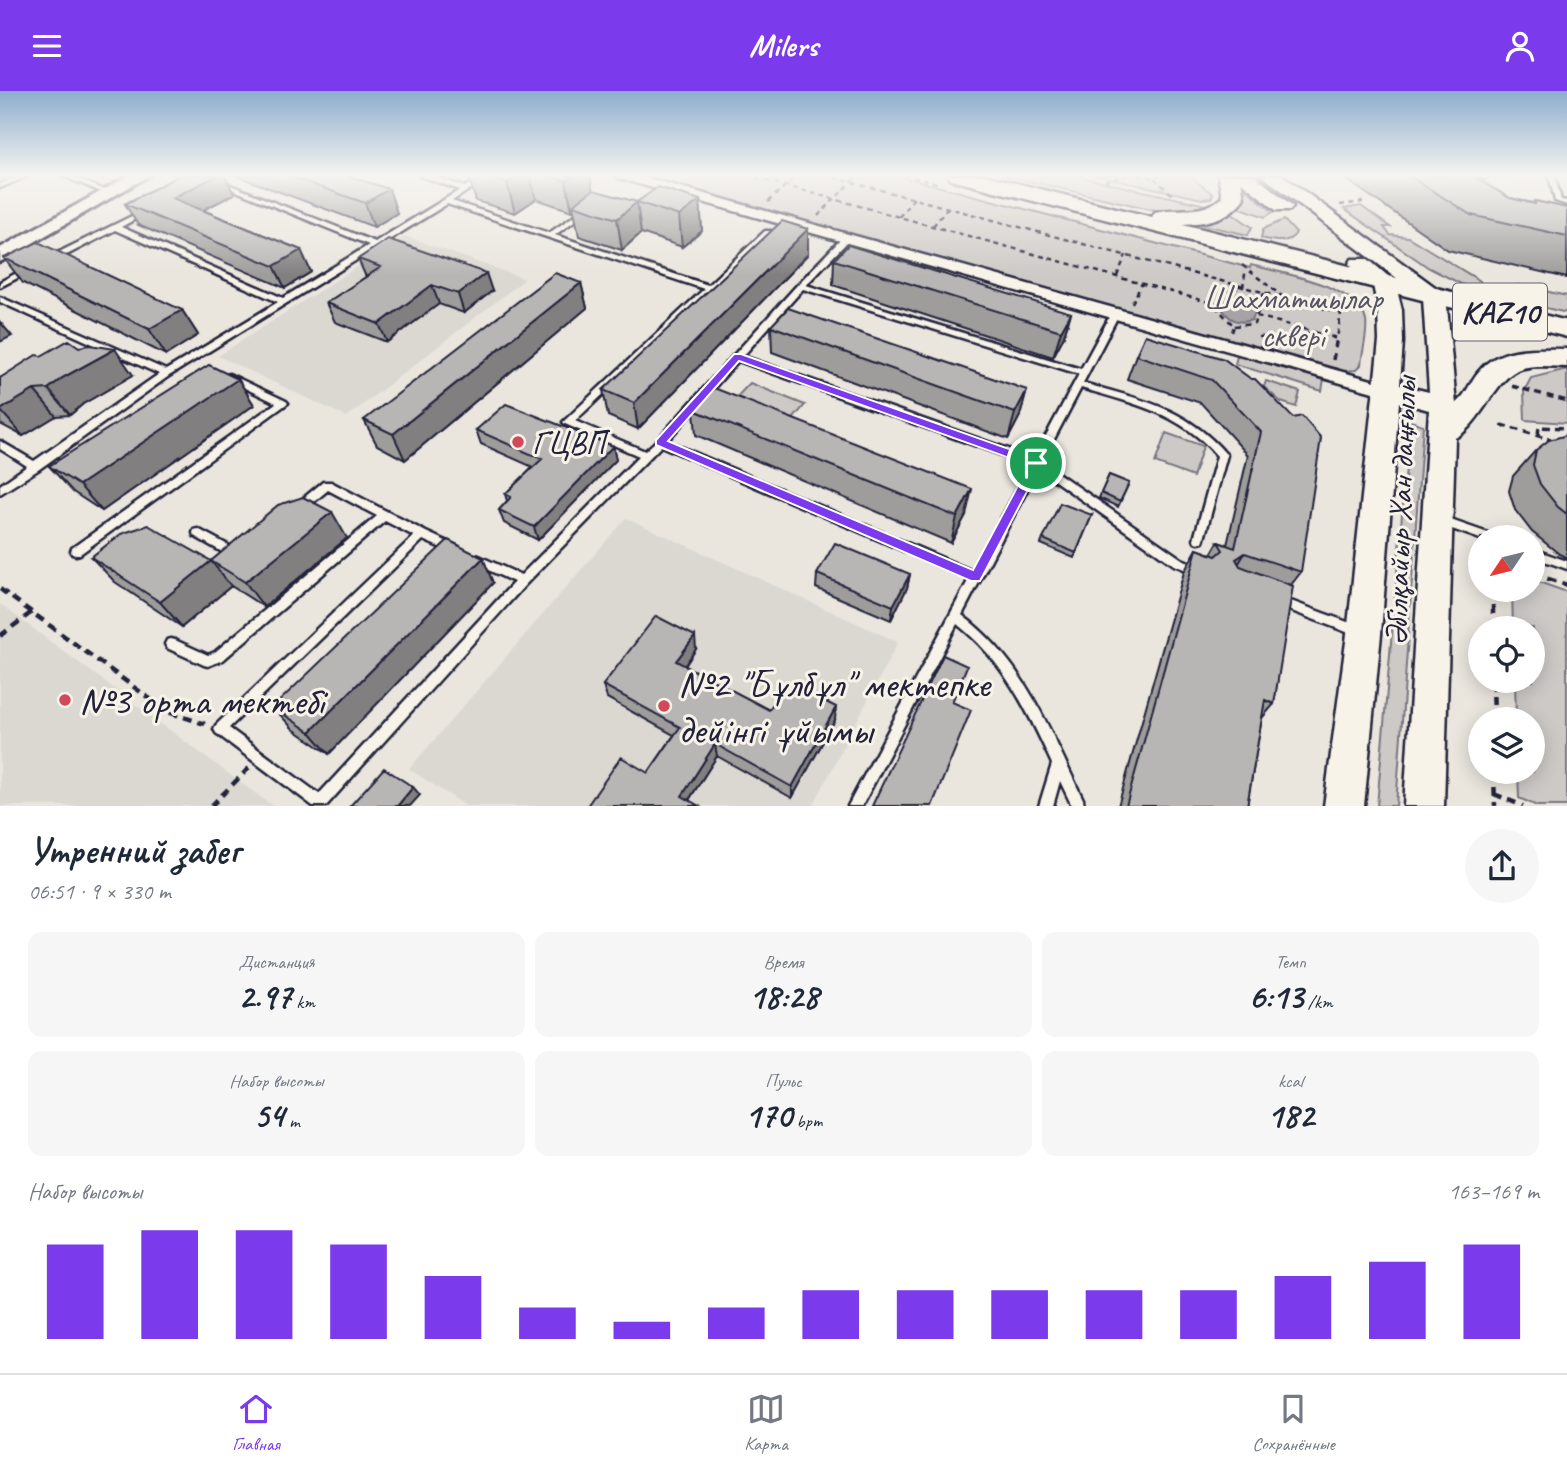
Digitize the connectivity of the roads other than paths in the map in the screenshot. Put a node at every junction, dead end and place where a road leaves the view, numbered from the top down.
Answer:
1 (82, 208) edge
2 (289, 208) edge
3 (433, 208) edge
4 (467, 208) edge
5 (587, 208) edge
6 (744, 208) edge
7 (1090, 208) edge
8 (1225, 208) edge
9 (1286, 208) edge
10 (1316, 208) edge
11 (152, 209) edge
12 (1108, 213) junction
13 (783, 220) junction
14 (115, 227) junction
15 (549, 236) junction
16 (847, 238) junction
17 (375, 245) junction
18 (0, 256) edge
19 (46, 262) edge
20 (34, 267) edge
21 (1384, 282) junction
22 (0, 285) edge
23 (801, 286) junction
24 (710, 288) junction
25 (1434, 295) junction
26 (0, 299) edge
27 (283, 302) junction
28 (1121, 314) junction
29 (1567, 329) edge
30 (737, 357) junction
31 (191, 358) junction
32 (1567, 358) edge
33 (203, 364) dead end
34 (214, 370) edge
35 (1084, 373) junction
36 (166, 374) junction
37 (1078, 384) junction
38 (1387, 390) junction
39 (1443, 419) junction
40 (660, 442) junction
41 (0, 444) edge
42 (646, 455) junction
43 (1036, 463) junction
44 (35, 467) junction
45 (0, 491) edge
46 (385, 516) junction
47 (288, 517) edge
48 (1438, 520) junction
49 (1468, 530) edge
50 (198, 533) dead end
51 (422, 535) junction
52 (1199, 539) dead end
53 (249, 549) edge
54 (76, 551) dead end
55 (1545, 557) edge
56 (1567, 565) edge
57 (1202, 572) edge
58 (976, 577) junction
59 (522, 581) junction
60 (1268, 597) edge
61 (955, 616) junction
62 (1364, 634) junction
63 (171, 644) dead end
64 (1058, 765) junction
65 (1078, 804) edge
66 (855, 806) edge
67 (1046, 806) edge
68 (1344, 806) edge
69 (1424, 806) edge

1 - 18 street
2 - 17 lane
3 - 17 lane
4 - 15 lane
5 - 15 lane
6 - 13 street
7 - 12 main road, KAZ10
8 - 12 main road
9 - 21 main road
10 - 25 main road
11 - 14 lane
12 - 21 main road, KAZ10
13 - 16 street
13 - 24 lane
14 - 19 lane
14 - 27 lane
15 - 24 lane
16 - 23 lane
16 - 28 street
17 - 27 lane
20 - 22 lane
21 - 25 main road, KAZ10
21 - 38 main road, Әбілқайыр Хан даңғылы
23 - 30 lane
23 - 35 lane
24 - 42 lane
25 - 29 main road, KAZ10
25 - 39 main road, Әбілқайыр Хан даңғылы
26 - 36 lane
27 - 31 lane
28 - 35 lane
28 - 38 street
30 - 40 lane
30 - 43 lane
31 - 33 lane
31 - 36 lane
32 - 39 main road
34 - 54 lane
35 - 37 lane
36 - 44 lane
37 - 43 lane
37 - 52 lane
38 - 39 main road
38 - 62 main road, Әбілқайыр Хан даңғылы
39 - 48 main road, Әбілқайыр Хан даңғылы
40 - 42 lane
40 - 58 lane
41 - 44 lane
42 - 59 lane
43 - 57 lane
43 - 58 lane
44 - 45 lane
46 - 47 lane
46 - 51 lane
46 - 63 lane
48 - 49 lane
48 - 69 main road, Әбілқайыр Хан даңғылы
50 - 53 lane
51 - 59 lane
51 - 59 lane
55 - 56 lane
58 - 61 lane
60 - 62 lane
61 - 64 lane
61 - 66 lane
62 - 68 main road, Әбілқайыр Хан даңғылы
64 - 65 lane
64 - 67 lane

